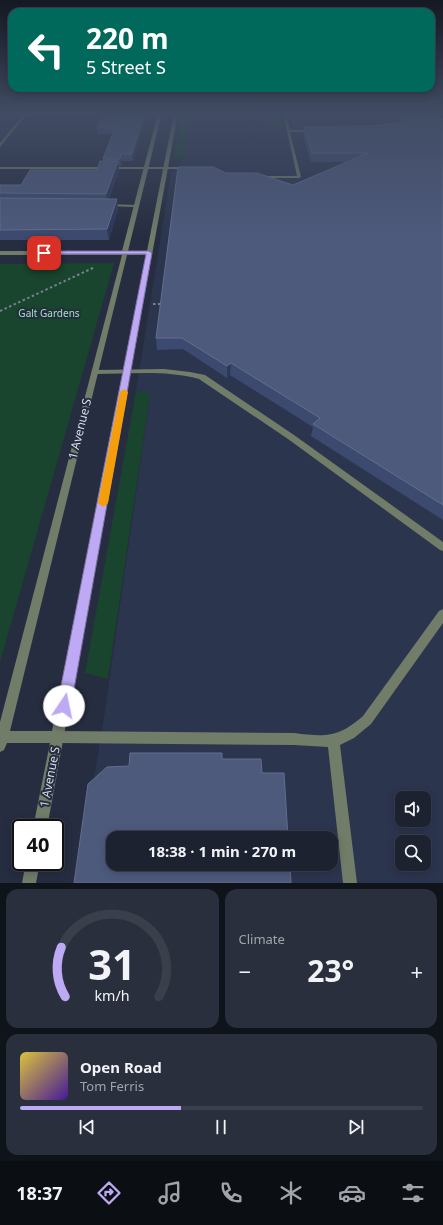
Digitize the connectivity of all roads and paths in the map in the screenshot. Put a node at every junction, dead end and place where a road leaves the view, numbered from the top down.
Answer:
1 (150, 154) edge
2 (167, 154) edge
3 (294, 154) edge
4 (0, 168) edge
5 (146, 168) junction
6 (164, 168) junction
7 (197, 168) edge
8 (254, 177) edge
9 (98, 205) edge
10 (136, 206) junction
11 (0, 252) edge
12 (125, 253) junction
13 (149, 253) junction
14 (95, 267) dead end
15 (153, 304) dead end
16 (165, 304) edge
17 (0, 311) edge
18 (95, 372) junction
19 (127, 372) junction
20 (443, 547) edge
21 (443, 614) edge
22 (58, 737) junction
23 (1, 740) edge
24 (333, 740) junction
25 (42, 819) edge
26 (31, 871) edge
27 (29, 883) edge
28 (350, 883) edge

1 - 5 street, 1 Avenue S
2 - 6 street, 1 Avenue S
3 - 8 street
4 - 5 street
5 - 6 street
5 - 10 street, 1 Avenue S
6 - 7 street
6 - 13 street, 1 Avenue S
9 - 10 street
10 - 12 street, 1 Avenue S
11 - 12 street
12 - 13 street
12 - 18 street, 1 Avenue S
13 - 19 street, 1 Avenue S
14 - 17 path
15 - 16 path
18 - 19 street
18 - 23 street, 1 Avenue S
19 - 20 street
19 - 22 street, 1 Avenue S
21 - 24 street
22 - 23 street
22 - 24 street
22 - 25 street, 1 Avenue S
24 - 28 street
26 - 27 street

